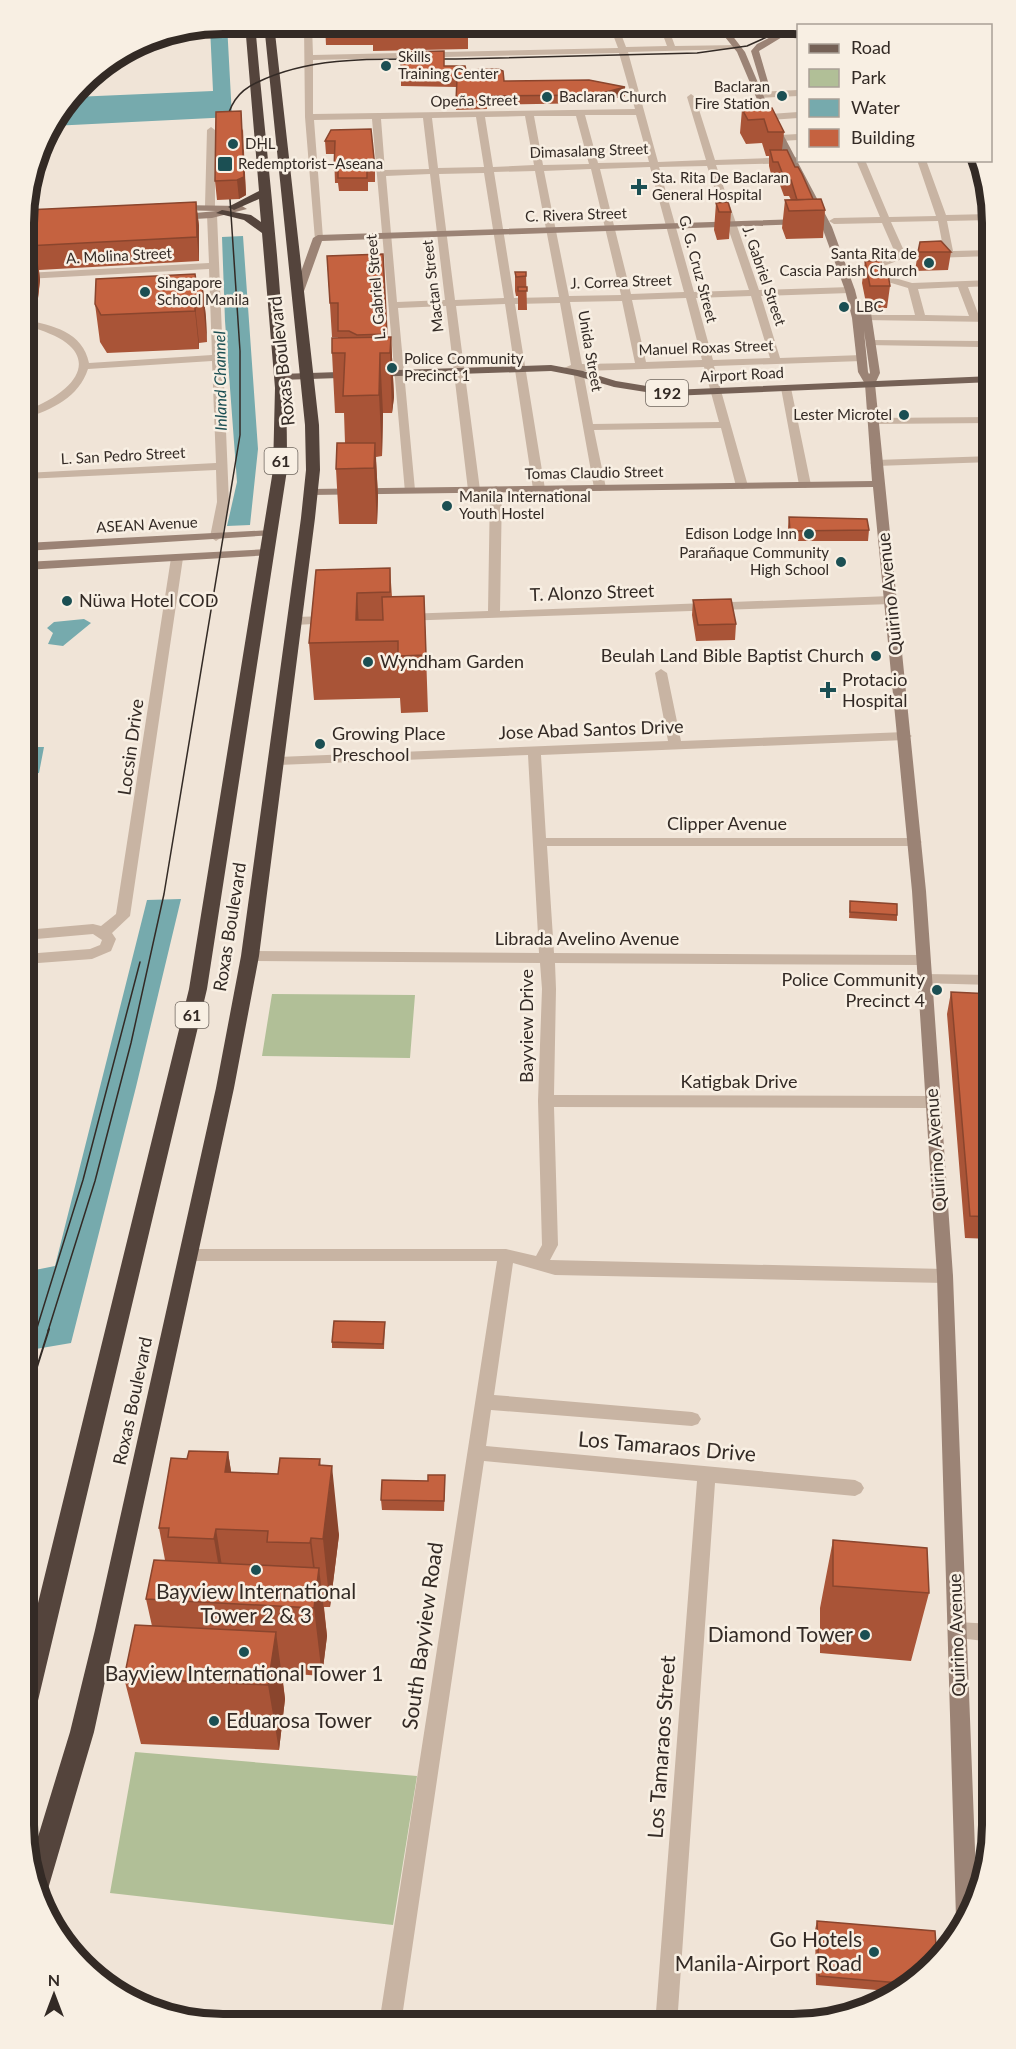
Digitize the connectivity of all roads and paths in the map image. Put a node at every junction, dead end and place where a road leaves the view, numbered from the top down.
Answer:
1 (616, 34) edge
2 (667, 34) edge
3 (727, 34) edge
4 (782, 34) edge
5 (251, 35) edge
6 (270, 35) edge
7 (308, 35) edge
8 (758, 48) junction
9 (739, 49) junction
10 (672, 50) junction
11 (623, 51) junction
12 (309, 58) junction
13 (797, 93) edge
14 (764, 95) junction
15 (691, 97) dead end
16 (639, 112) junction
17 (580, 113) junction
18 (529, 114) junction
19 (428, 115) junction
20 (480, 115) junction
21 (797, 115) edge
22 (376, 116) junction
23 (774, 116) junction
24 (309, 117) junction
25 (211, 130) dead end
26 (790, 137) edge
27 (797, 156) edge
28 (797, 159) edge
29 (800, 162) edge
30 (861, 162) edge
31 (922, 162) edge
32 (710, 163) junction
33 (653, 165) junction
34 (594, 166) junction
35 (539, 168) junction
36 (487, 170) junction
37 (435, 171) junction
38 (381, 173) junction
39 (266, 192) junction
40 (234, 207) junction
41 (215, 211) junction
42 (172, 212) edge
43 (942, 218) junction
44 (982, 218) edge
45 (885, 220) junction
46 (829, 221) junction
47 (730, 224) junction
48 (671, 226) junction
49 (611, 228) junction
50 (551, 230) junction
51 (497, 232) junction
52 (269, 233) junction
53 (442, 234) junction
54 (386, 236) junction
55 (318, 238) junction
56 (982, 253) edge
57 (949, 254) junction
58 (901, 256) junction
59 (214, 266) junction
60 (855, 271) junction
61 (35, 276) edge
62 (982, 284) edge
63 (912, 286) junction
64 (963, 286) junction
65 (850, 290) junction
66 (756, 293) junction
67 (298, 294) junction
68 (689, 295) junction
69 (625, 297) junction
70 (566, 299) junction
71 (508, 301) junction
72 (451, 303) junction
73 (393, 305) junction
74 (867, 318) junction
75 (921, 318) junction
76 (975, 319) junction
77 (982, 319) edge
78 (35, 325) edge
79 (871, 343) junction
80 (979, 344) dead end
81 (218, 358) junction
82 (862, 358) junction
83 (776, 361) junction
84 (709, 363) junction
85 (641, 365) junction
86 (85, 366) junction
87 (520, 369) junction
88 (578, 370) junction
89 (458, 371) junction
90 (397, 373) junction
91 (306, 376) junction
92 (280, 377) junction
93 (982, 379) edge
94 (870, 384) junction
95 (786, 388) junction
96 (717, 391) junction
97 (35, 411) edge
98 (982, 420) edge
99 (873, 421) junction
100 (726, 425) junction
101 (589, 428) junction
102 (982, 459) edge
103 (876, 463) junction
104 (222, 466) junction
105 (35, 476) edge
106 (878, 484) junction
107 (805, 485) junction
108 (742, 486) junction
109 (600, 488) junction
110 (474, 489) junction
111 (496, 489) junction
112 (539, 489) junction
113 (409, 490) junction
114 (311, 492) junction
115 (216, 537) junction
116 (177, 539) junction
117 (269, 543) junction
118 (35, 547) edge
119 (177, 558) junction
120 (126, 561) junction
121 (35, 566) edge
122 (891, 600) junction
123 (494, 615) junction
124 (397, 618) edge
125 (343, 620) edge
126 (294, 621) junction
127 (661, 673) dead end
128 (905, 736) junction
129 (675, 745) junction
130 (534, 751) junction
131 (278, 761) junction
132 (539, 842) junction
133 (915, 843) junction
134 (103, 932) junction
135 (35, 934) edge
136 (250, 956) junction
137 (35, 958) edge
138 (546, 958) junction
139 (923, 960) junction
140 (924, 979) junction
141 (982, 980) edge
142 (546, 1101) junction
143 (932, 1102) junction
144 (188, 1255) junction
145 (506, 1255) junction
146 (540, 1264) junction
147 (945, 1276) junction
148 (484, 1402) junction
149 (692, 1419) dead end
150 (475, 1454) junction
151 (706, 1473) junction
152 (855, 1488) dead end
153 (957, 1631) junction
154 (981, 1632) edge
155 (34, 1667) edge
156 (41, 1871) edge
157 (967, 1897) edge
158 (391, 2014) edge
159 (667, 2014) edge

1 - 11 street, G. G. Cruz Street
2 - 10 street
3 - 9 main road, Quirino Avenue
4 - 8 main road
5 - 39 highway, Roxas Boulevard / 61
6 - 67 highway, Roxas Boulevard / 61
7 - 12 street
8 - 9 main road
8 - 14 main road, Quirino Avenue
9 - 10 street
9 - 14 main road, Quirino Avenue
10 - 11 street
11 - 12 street
11 - 16 street, G. G. Cruz Street
12 - 24 street
13 - 14 street
14 - 23 main road, Quirino Avenue
15 - 32 street, J. Gabriel Street
16 - 17 street, Opeña Street
16 - 33 street, G. G. Cruz Street
17 - 18 street, Opeña Street
17 - 34 street
18 - 20 street, Opeña Street
18 - 35 street, Unida Street
19 - 20 street, Opeña Street
19 - 22 street, Opeña Street
19 - 37 street, Mactan Street
20 - 36 street
21 - 23 street
22 - 24 street, Opeña Street
22 - 38 street, L. Gabriel Street
23 - 26 main road, Quirino Avenue
24 - 55 street
25 - 41 street
26 - 27 main road, Quirino Avenue
28 - 32 street, Dimasalang Street
29 - 46 main road, Quirino Avenue
30 - 45 street
31 - 43 street
32 - 33 street, Dimasalang Street
32 - 47 street, J. Gabriel Street
33 - 34 street, Dimasalang Street
33 - 48 street, G. G. Cruz Street
34 - 35 street, Dimasalang Street
34 - 49 street
35 - 36 street, Dimasalang Street
35 - 50 street, Unida Street
36 - 37 street, Dimasalang Street
36 - 51 street
37 - 38 street, Dimasalang Street
37 - 53 street, Mactan Street
38 - 54 street, L. Gabriel Street
39 - 40 highway
39 - 52 highway, Roxas Boulevard / 61
40 - 41 main road
40 - 41 main road
41 - 42 main road
41 - 52 highway
41 - 59 street
43 - 44 street
43 - 45 street
43 - 57 street
45 - 46 street
45 - 58 street
46 - 47 main road, C. Rivera Street
46 - 60 main road, Quirino Avenue
47 - 48 main road, C. Rivera Street
47 - 66 street, J. Gabriel Street
48 - 49 main road, C. Rivera Street
48 - 68 street, G. G. Cruz Street
49 - 50 main road, C. Rivera Street
49 - 69 street
50 - 51 main road, C. Rivera Street
50 - 70 street, Unida Street
51 - 53 main road, C. Rivera Street
51 - 71 street
52 - 92 highway, Roxas Boulevard / 61
53 - 54 main road, C. Rivera Street
53 - 72 street, Mactan Street
54 - 55 main road, C. Rivera Street
54 - 73 street, L. Gabriel Street
55 - 67 main road
56 - 57 street
57 - 58 street
58 - 60 street
59 - 61 street, A. Molina Street
59 - 81 street
60 - 63 street
60 - 65 main road, Quirino Avenue
60 - 74 main road, Quirino Avenue
62 - 64 street
63 - 64 street
63 - 75 street
64 - 76 street
65 - 66 street, J. Correa Street
65 - 82 main road, Quirino Avenue
66 - 68 street, J. Correa Street
66 - 83 street, J. Gabriel Street
67 - 91 highway, Roxas Boulevard / 61
68 - 69 street, J. Correa Street
68 - 84 street, G. G. Cruz Street
69 - 70 street, J. Correa Street
69 - 85 street
70 - 71 street, J. Correa Street
70 - 88 street, Unida Street
71 - 72 street, J. Correa Street
71 - 87 street
72 - 73 street, J. Correa Street
72 - 89 street, Mactan Street
73 - 90 street, L. Gabriel Street
74 - 75 street
74 - 79 main road, Quirino Avenue
75 - 76 street
76 - 77 street
78 - 86 street
79 - 80 street
79 - 94 main road, Quirino Avenue
81 - 86 street
81 - 104 street
82 - 83 street, Manuel Roxas Street
82 - 94 main road, Quirino Avenue
83 - 84 street, Manuel Roxas Street
84 - 85 street, Manuel Roxas Street
84 - 96 street, G. G. Cruz Street
85 - 88 street, Manuel Roxas Street
86 - 97 street
87 - 88 main road, Airport Road / 192
87 - 89 main road, Airport Road / 192
87 - 112 street
88 - 96 main road, Airport Road / 192
88 - 101 street, Unida Street
89 - 90 main road, Airport Road / 192
89 - 110 street, Mactan Street
90 - 91 main road, Airport Road / 192
90 - 113 street, L. Gabriel Street
91 - 92 main road, Airport Road / 192
91 - 114 highway, Roxas Boulevard / 61
92 - 117 highway, Roxas Boulevard / 61
93 - 94 main road, Airport Road / 192
94 - 95 main road, Airport Road / 192
94 - 99 main road, Quirino Avenue
95 - 96 main road, Airport Road / 192
95 - 107 street
96 - 100 street, G. G. Cruz Street
98 - 99 street
99 - 103 main road, Quirino Avenue
100 - 101 street
100 - 108 street, G. G. Cruz Street
101 - 109 street, Unida Street
102 - 103 street
103 - 106 main road, Quirino Avenue
104 - 105 street, L. San Pedro Street
104 - 115 street
106 - 107 main road, Tomas Claudio Street
106 - 122 main road, Quirino Avenue
107 - 108 main road, Tomas Claudio Street
108 - 109 main road, Tomas Claudio Street
109 - 112 main road, Tomas Claudio Street
110 - 111 main road, Tomas Claudio Street
110 - 113 main road, Tomas Claudio Street
111 - 112 main road, Tomas Claudio Street
111 - 123 street
113 - 114 main road, Tomas Claudio Street
114 - 126 highway, Roxas Boulevard / 61
115 - 116 main road, ASEAN Avenue
115 - 117 main road, ASEAN Avenue
116 - 118 main road, ASEAN Avenue
116 - 120 main road
117 - 119 main road, ASEAN Avenue
117 - 155 highway, Roxas Boulevard / 61
119 - 120 main road, ASEAN Avenue
119 - 134 street, Locsin Drive
120 - 121 main road, ASEAN Avenue
122 - 123 street, T. Alonzo Street
122 - 128 main road, Quirino Avenue
123 - 124 street, T. Alonzo Street
125 - 126 street
126 - 131 highway, Roxas Boulevard / 61
127 - 129 street
128 - 129 street, Jose Abad Santos Drive
128 - 133 main road, Quirino Avenue
129 - 130 street, Jose Abad Santos Drive
130 - 131 street, Jose Abad Santos Drive
130 - 132 street, Bayview Drive
131 - 136 highway, Roxas Boulevard / 61
132 - 133 street, Clipper Avenue
132 - 138 street, Bayview Drive
133 - 139 main road, Quirino Avenue
134 - 135 street
134 - 137 street
136 - 138 street, Librada Avelino Avenue
136 - 144 highway, Roxas Boulevard / 61
138 - 139 street, Librada Avelino Avenue
138 - 142 street, Bayview Drive
139 - 140 main road, Quirino Avenue
140 - 141 street
140 - 143 main road, Quirino Avenue
142 - 143 street, Katigbak Drive
142 - 146 street, Bayview Drive
143 - 147 main road, Quirino Avenue
144 - 145 street
144 - 156 highway, Roxas Boulevard / 61
145 - 146 street
145 - 148 street, South Bayview Road
146 - 147 street
147 - 153 main road, Quirino Avenue
148 - 149 street
148 - 150 street, South Bayview Road
150 - 151 street, Los Tamaraos Drive
150 - 158 street, South Bayview Road
151 - 152 street, Los Tamaraos Drive
151 - 159 street, Los Tamaraos Street
153 - 154 street
153 - 157 main road, Quirino Avenue

